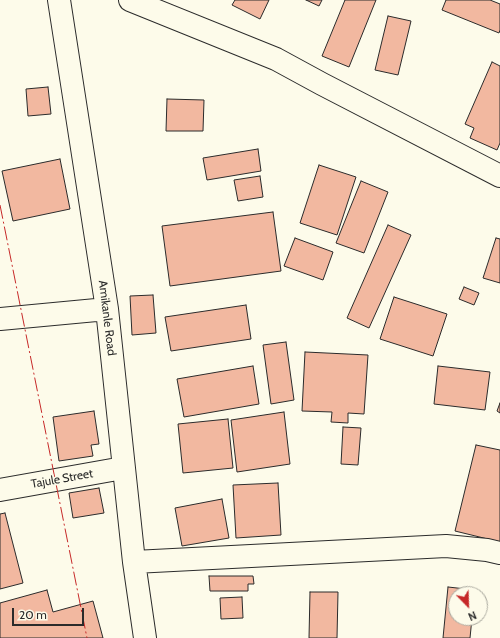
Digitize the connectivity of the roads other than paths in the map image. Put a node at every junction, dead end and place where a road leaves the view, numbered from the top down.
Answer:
1 (59, 0) edge
2 (130, 0) edge
3 (500, 176) edge
4 (107, 309) junction
5 (0, 319) edge
6 (124, 468) junction
7 (0, 490) edge
8 (500, 553) edge
9 (134, 562) junction
10 (145, 638) edge

1 - 4 street, Amikanle Road
2 - 3 street
4 - 5 street
4 - 6 street, Amikanle Road
6 - 7 street, Tajule Street
6 - 9 street, Amikanle Road
8 - 9 street
9 - 10 street, Amikanle Road

